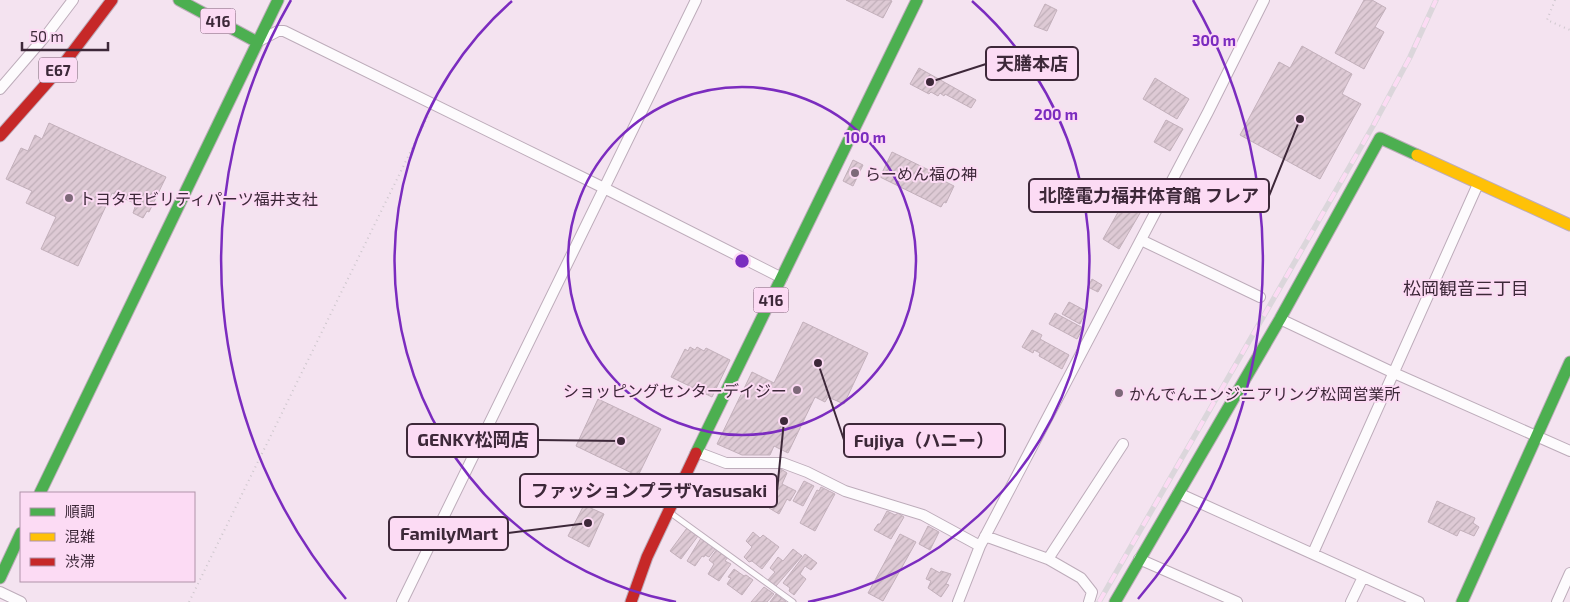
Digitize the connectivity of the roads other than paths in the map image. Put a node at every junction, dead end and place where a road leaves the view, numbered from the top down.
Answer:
1 (73, 0) edge
2 (112, 0) edge
3 (179, 0) edge
4 (278, 0) edge
5 (696, 0) edge
6 (917, 0) edge
7 (1264, 0) edge
8 (256, 42) junction
9 (0, 89) edge
10 (0, 136) edge
11 (1478, 184) junction
12 (604, 188) junction
13 (1570, 225) edge
14 (1141, 240) junction
15 (782, 278) junction
16 (1260, 297) dead end
17 (1280, 319) junction
18 (1570, 362) edge
19 (1394, 373) junction
20 (1537, 436) junction
21 (1123, 444) dead end
22 (1570, 451) edge
23 (697, 452) junction
24 (40, 492) edge
25 (1178, 493) junction
26 (668, 511) junction
27 (20, 535) edge
28 (982, 541) junction
29 (1312, 553) junction
30 (1048, 559) junction
31 (1139, 559) junction
32 (1570, 573) edge
33 (1363, 576) junction
34 (0, 578) edge
35 (0, 592) edge
36 (21, 602) edge
37 (402, 602) edge
38 (631, 602) edge
39 (792, 602) edge
40 (958, 602) edge
41 (1089, 602) edge
42 (1115, 602) edge
43 (1237, 602) edge
44 (1351, 602) edge
45 (1419, 602) edge
46 (1462, 602) edge
47 (1557, 602) edge

1 - 9 street
2 - 10 main road, E67
3 - 8 main road, 416
4 - 8 main road
5 - 12 street
6 - 15 main road, 416
7 - 14 street
8 - 12 street
8 - 24 main road
11 - 13 main road
11 - 17 main road
11 - 19 street
12 - 15 street
12 - 37 street
14 - 16 street
14 - 28 street
15 - 23 main road, 416
17 - 19 street
17 - 25 main road
18 - 20 main road
19 - 20 street
19 - 29 street
20 - 22 street
20 - 46 main road
21 - 30 street
23 - 26 main road, 416
23 - 28 street
25 - 29 street
25 - 31 main road
26 - 38 main road, 416
26 - 39 lane
27 - 34 main road
28 - 30 street
28 - 40 street
29 - 33 street
30 - 41 street
31 - 42 main road
31 - 43 street
32 - 47 street
33 - 44 street
33 - 45 street
35 - 36 street

